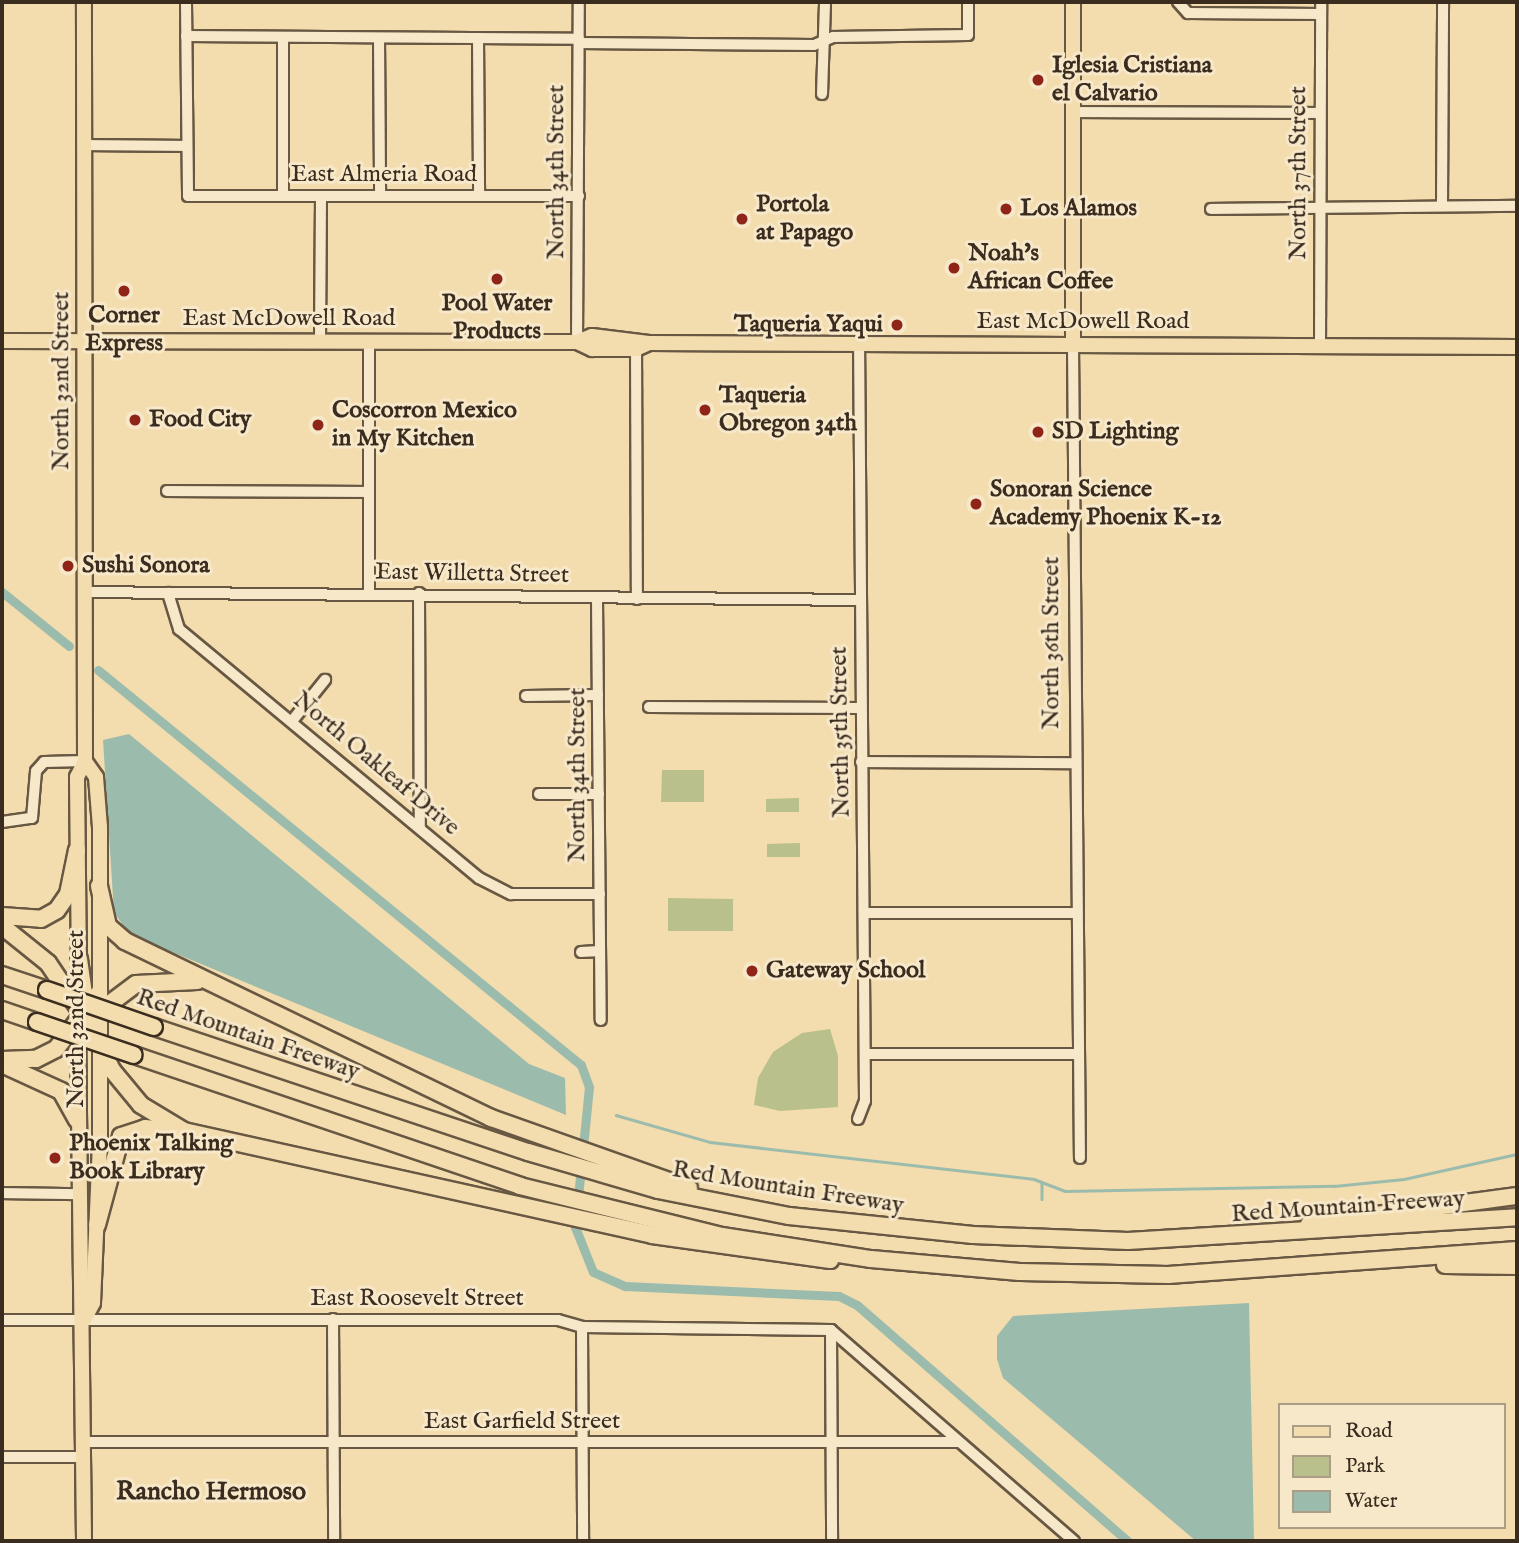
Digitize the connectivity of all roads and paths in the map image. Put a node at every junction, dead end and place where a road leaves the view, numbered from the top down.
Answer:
1 (84, 2) edge
2 (186, 2) edge
3 (579, 2) edge
4 (825, 2) edge
5 (968, 2) edge
6 (1073, 2) edge
7 (1443, 2) edge
8 (1179, 6) edge
9 (1321, 8) edge
10 (186, 37) junction
11 (284, 37) junction
12 (380, 38) junction
13 (478, 38) junction
14 (579, 41) junction
15 (823, 42) junction
16 (822, 94) dead end
17 (1073, 112) junction
18 (1320, 113) junction
19 (86, 145) junction
20 (187, 146) junction
21 (579, 195) junction
22 (283, 196) junction
23 (321, 196) junction
24 (380, 196) junction
25 (479, 196) junction
26 (1320, 206) junction
27 (1442, 206) junction
28 (1517, 206) edge
29 (1211, 209) dead end
30 (2, 341) edge
31 (85, 342) junction
32 (320, 342) junction
33 (369, 342) junction
34 (577, 342) junction
35 (640, 343) junction
36 (859, 344) junction
37 (1073, 345) junction
38 (1320, 345) junction
39 (1517, 347) edge
40 (167, 491) dead end
41 (369, 492) junction
42 (83, 592) junction
43 (168, 593) junction
44 (369, 593) junction
45 (419, 593) junction
46 (597, 598) junction
47 (637, 598) junction
48 (860, 600) junction
49 (325, 680) dead end
50 (598, 695) junction
51 (526, 696) dead end
52 (649, 707) dead end
53 (861, 708) junction
54 (292, 721) junction
55 (85, 761) junction
56 (861, 762) junction
57 (1076, 763) junction
58 (539, 794) dead end
59 (599, 794) junction
60 (2, 821) edge
61 (419, 828) junction
62 (77, 850) junction
63 (99, 886) junction
64 (600, 894) junction
65 (864, 913) junction
66 (1077, 914) junction
67 (2, 916) edge
68 (2, 926) edge
69 (581, 951) dead end
70 (600, 951) junction
71 (79, 959) joint
72 (2, 975) edge
73 (216, 987) junction
74 (99, 993) joint
75 (2, 1010) edge
76 (601, 1020) dead end
77 (85, 1021) junction
78 (99, 1046) junction
79 (865, 1054) junction
80 (1078, 1054) junction
81 (2, 1062) edge
82 (100, 1074) junction
83 (858, 1119) dead end
84 (77, 1120) junction
85 (184, 1131) junction
86 (1080, 1158) dead end
87 (621, 1173) junction
88 (2, 1193) edge
89 (78, 1194) junction
90 (1517, 1196) edge
91 (1517, 1217) edge
92 (617, 1219) junction
93 (97, 1225) junction
94 (1220, 1240) junction
95 (1517, 1250) edge
96 (1379, 1262) junction
97 (1517, 1266) edge
98 (333, 1319) junction
99 (2, 1320) edge
100 (84, 1321) junction
101 (582, 1327) junction
102 (831, 1330) junction
103 (84, 1442) junction
104 (334, 1442) junction
105 (959, 1442) junction
106 (583, 1444) junction
107 (832, 1444) junction
108 (2, 1457) edge
109 (84, 1457) junction
110 (84, 1541) edge
111 (334, 1541) edge
112 (583, 1541) edge
113 (832, 1541) edge
114 (1074, 1541) edge

1 - 19 main road, North 32nd Street
2 - 10 street
3 - 14 street, North 34th Street
4 - 15 street
5 - 15 street
6 - 17 main road, North 36th Street
7 - 27 street
8 - 9 street
9 - 18 street, North 37th Street
10 - 11 street
10 - 20 street
11 - 12 street
11 - 22 street
12 - 13 street
12 - 24 street
13 - 14 street
13 - 25 street
14 - 15 street
14 - 21 street, North 34th Street
15 - 16 street
17 - 18 street
17 - 37 main road, North 36th Street
18 - 26 street, North 37th Street
19 - 20 street
19 - 31 main road, North 32nd Street
20 - 22 street, East Almeria Road
21 - 25 street, East Almeria Road
21 - 34 street, North 34th Street
22 - 23 street, East Almeria Road
23 - 24 street, East Almeria Road
23 - 32 street
24 - 25 street, East Almeria Road
26 - 27 street
26 - 29 street
26 - 38 street, North 37th Street
27 - 28 street
30 - 31 main road, East McDowell Road
31 - 32 main road, East McDowell Road
31 - 42 main road, North 32nd Street
32 - 33 main road, East McDowell Road
33 - 34 main road, East McDowell Road
33 - 41 street
34 - 35 main road, East McDowell Road
35 - 36 main road, East McDowell Road
35 - 47 street
36 - 37 main road, East McDowell Road
36 - 48 street, North 35th Street
37 - 38 main road, East McDowell Road
37 - 57 street, North 36th Street
38 - 39 main road, East McDowell Road
40 - 41 street
41 - 44 street
42 - 43 street, East Willetta Street
42 - 55 main road, North 32nd Street
43 - 44 street, East Willetta Street
43 - 54 street, North Oakleaf Drive
44 - 45 street, East Willetta Street
45 - 46 street, East Willetta Street
45 - 61 street
46 - 47 street, East Willetta Street
46 - 50 street, North 34th Street
47 - 48 street, East Willetta Street
48 - 53 street, North 35th Street
49 - 54 street
50 - 51 street
50 - 59 street, North 34th Street
52 - 53 street
53 - 56 street, North 35th Street
54 - 61 street, North Oakleaf Drive
55 - 60 street
55 - 62 main road, North 32nd Street
55 - 63 main road, North 32nd Street
56 - 57 street
56 - 65 street, North 35th Street
57 - 66 street, North 36th Street
58 - 59 street
59 - 64 street, North 34th Street
61 - 64 street, North Oakleaf Drive
62 - 67 highway
62 - 71 main road, North 32nd Street
63 - 73 highway
63 - 74 main road, North 32nd Street
64 - 70 street, North 34th Street
65 - 66 street
65 - 79 street, North 35th Street
66 - 80 street, North 36th Street
68 - 77 highway
69 - 70 street
70 - 76 street, North 34th Street
71 - 77 highway
72 - 87 highway, Red Mountain Freeway, bridge
73 - 77 highway
73 - 87 highway
74 - 77 highway
75 - 92 highway, bridge
77 - 78 highway
77 - 81 highway
77 - 82 highway
77 - 84 main road, North 32nd Street
78 - 82 main road, North 32nd Street
78 - 85 highway
79 - 80 street
79 - 83 street, North 35th Street
80 - 86 street, North 36th Street
81 - 84 highway
82 - 93 main road, North 32nd Street
84 - 89 main road, North 32nd Street
85 - 92 highway
85 - 93 highway
87 - 94 highway, Red Mountain Freeway
88 - 89 street
89 - 100 main road, North 32nd Street
90 - 94 highway
91 - 94 highway, Red Mountain Freeway
92 - 96 highway
93 - 100 main road, North 32nd Street
95 - 96 highway
96 - 97 highway
98 - 100 street, East Roosevelt Street
98 - 101 street, East Roosevelt Street
98 - 104 street
99 - 100 street, East Roosevelt Street
100 - 103 main road, North 32nd Street
101 - 102 street, East Roosevelt Street
101 - 106 street
102 - 105 street
102 - 107 street
103 - 104 street, East Garfield Street
103 - 109 main road, North 32nd Street
104 - 106 street, East Garfield Street
104 - 111 street
105 - 107 street, East Garfield Street
105 - 114 street
106 - 107 street, East Garfield Street
106 - 112 street
107 - 113 street
108 - 109 street
109 - 110 main road, North 32nd Street

